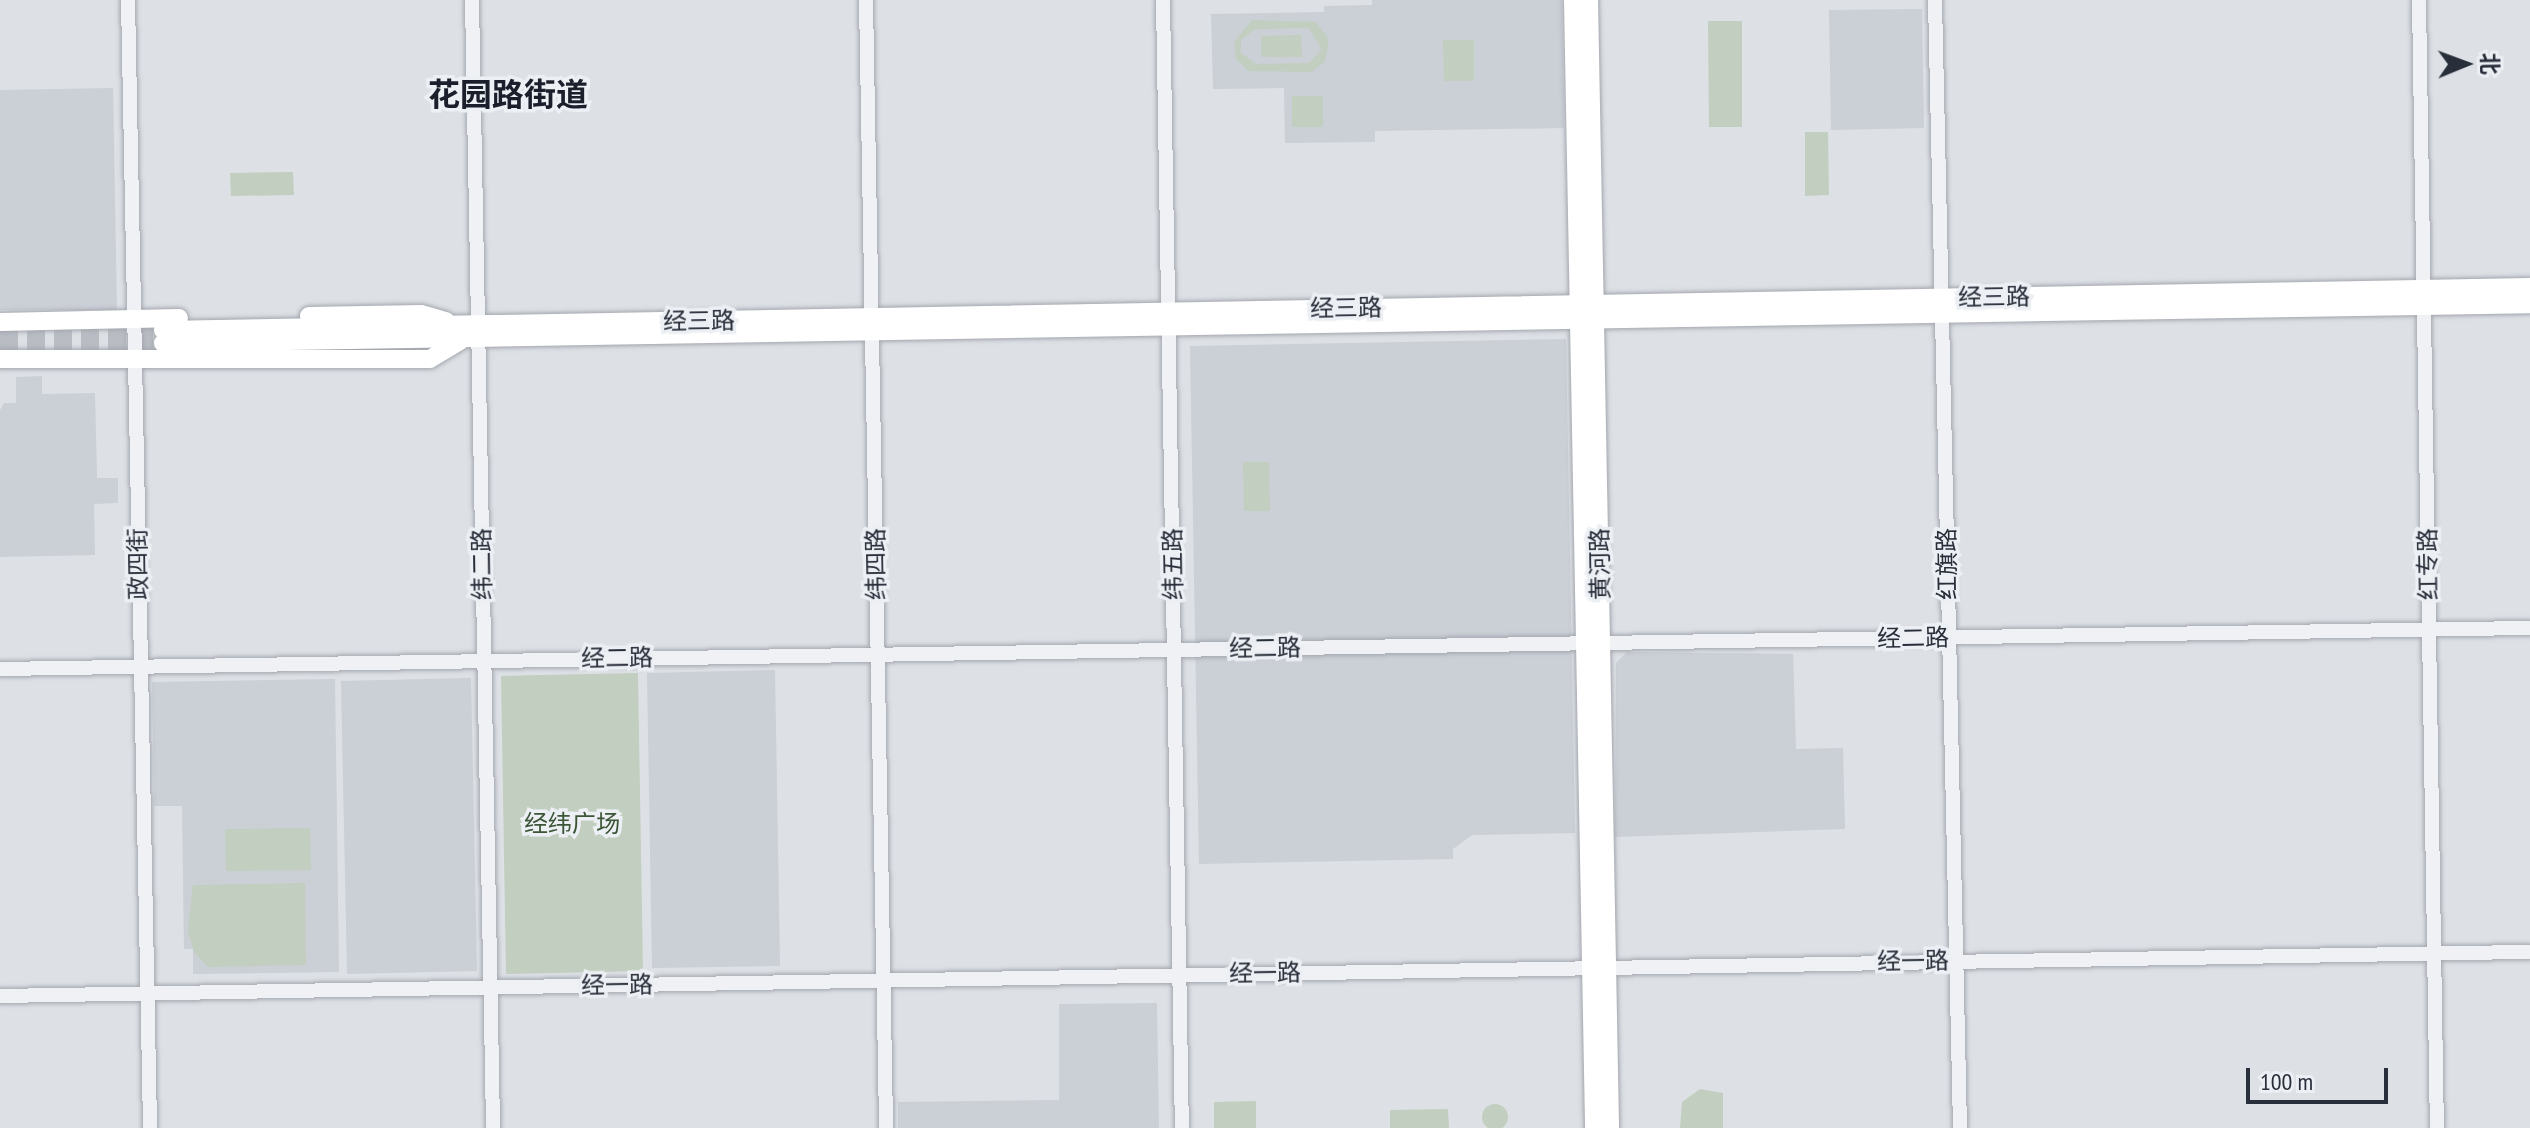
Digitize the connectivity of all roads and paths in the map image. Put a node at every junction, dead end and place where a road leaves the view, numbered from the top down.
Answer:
1 (128, 0) edge
2 (472, 0) edge
3 (866, 0) edge
4 (1163, 0) edge
5 (1573, 0) edge
6 (1589, 0) edge
7 (1935, 0) edge
8 (2419, 0) edge
9 (2530, 287) edge
10 (2424, 297) junction
11 (2530, 304) edge
12 (1941, 307) junction
13 (1587, 313) junction
14 (133, 319) junction
15 (1169, 319) junction
16 (0, 322) edge
17 (872, 325) junction
18 (470, 333) junction
19 (163, 337) tunnel mouth
20 (0, 359) edge
21 (133, 359) junction
22 (2530, 628) edge
23 (2429, 630) junction
24 (1949, 637) junction
25 (1593, 643) junction
26 (1175, 650) junction
27 (878, 654) junction
28 (484, 660) junction
29 (140, 666) junction
30 (0, 669) edge
31 (2530, 952) edge
32 (2434, 953) junction
33 (1956, 960) junction
34 (1599, 967) junction
35 (1180, 975) junction
36 (883, 980) junction
37 (490, 987) junction
38 (147, 994) junction
39 (0, 996) edge
40 (150, 1128) edge
41 (493, 1128) edge
42 (886, 1128) edge
43 (1182, 1128) edge
44 (1594, 1128) edge
45 (1610, 1128) edge
46 (1960, 1128) edge
47 (2437, 1128) edge

1 - 14 street, 政四街
2 - 18 street, 纬二路
3 - 17 street, 纬四路
4 - 15 street, 纬五路
5 - 13 main road, 黄河路
6 - 13 main road, 黄河路
7 - 12 street, 红旗路
8 - 10 street, 红专路
9 - 10 main road, 经三路
10 - 11 main road, 经三路
10 - 12 main road, 经三路
10 - 23 street, 红专路
12 - 13 main road, 经三路
12 - 24 street, 红旗路
13 - 15 main road, 经三路
13 - 25 main road, 黄河路
14 - 16 main road
14 - 18 main road
14 - 21 street, 政四街
15 - 17 main road, 经三路
15 - 26 street, 纬五路
17 - 18 main road, 经三路
17 - 27 street, 纬四路
18 - 19 main road, 经三路
18 - 21 main road
18 - 28 street, 纬二路
20 - 21 main road
21 - 29 street, 政四街
22 - 23 street, 经二路
23 - 24 street, 经二路
23 - 32 street, 红专路
24 - 25 street, 经二路
24 - 33 street, 红旗路
25 - 26 street, 经二路
25 - 34 main road, 黄河路
26 - 27 street, 经二路
26 - 35 street, 纬五路
27 - 28 street, 经二路
27 - 36 street, 纬四路
28 - 29 street, 经二路
28 - 37 street, 纬二路
29 - 30 street, 经二路
29 - 38 street, 政四街
31 - 32 street, 经一路
32 - 33 street, 经一路
32 - 47 street, 红专路
33 - 34 street, 经一路
33 - 46 street, 红旗路
34 - 35 street, 经一路
34 - 44 main road, 黄河路
34 - 45 main road, 黄河路
35 - 36 street, 经一路
35 - 43 street, 纬五路
36 - 37 street, 经一路
36 - 42 street, 纬四路
37 - 38 street, 经一路
37 - 41 street, 纬二路
38 - 39 street, 经一路
38 - 40 street, 政四街

